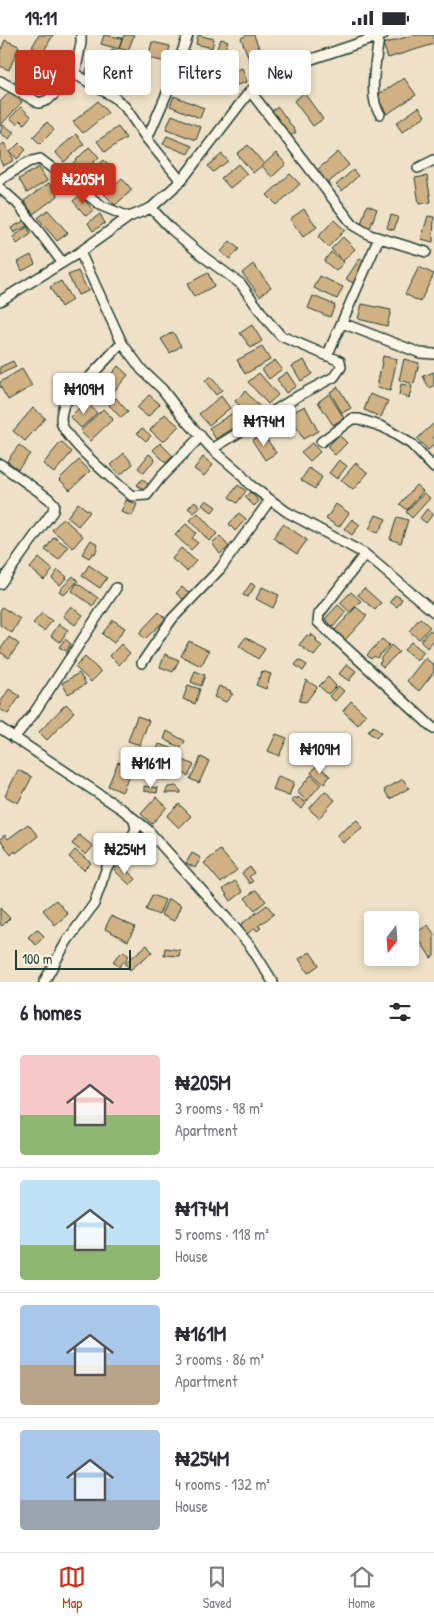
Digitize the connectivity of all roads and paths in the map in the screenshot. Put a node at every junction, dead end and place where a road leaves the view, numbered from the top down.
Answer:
1 (81, 35) edge
2 (188, 35) edge
3 (381, 36) edge
4 (311, 58) edge
5 (75, 74) joint
6 (0, 81) edge
7 (15, 89) edge
8 (249, 92) edge
9 (25, 95) edge
10 (53, 95) edge
11 (253, 95) edge
12 (380, 115) dead end
13 (147, 139) junction
14 (434, 160) edge
15 (418, 168) dead end
16 (0, 180) edge
17 (181, 181) junction
18 (0, 187) edge
19 (151, 207) junction
20 (129, 217) junction
21 (379, 238) junction
22 (80, 252) junction
23 (426, 252) dead end
24 (62, 262) junction
25 (0, 301) edge
26 (342, 323) junction
27 (122, 343) junction
28 (434, 354) edge
29 (327, 356) junction
30 (201, 436) junction
31 (321, 443) dead end
32 (212, 449) junction
33 (432, 462) edge
34 (0, 464) edge
35 (270, 501) junction
36 (365, 554) junction
37 (0, 584) edge
38 (116, 588) dead end
39 (434, 611) edge
40 (142, 663) dead end
41 (0, 728) edge
42 (434, 729) edge
43 (14, 737) junction
44 (134, 820) junction
45 (44, 982) edge
46 (273, 982) edge

1 - 5 street
2 - 13 street
3 - 4 street
3 - 12 street
5 - 13 street
6 - 7 street
8 - 17 street
9 - 10 street
11 - 21 street
13 - 17 street
14 - 15 street
16 - 20 street
17 - 19 street
18 - 24 street
19 - 20 street
19 - 29 street
20 - 22 street
21 - 23 street
21 - 26 street
22 - 24 street
22 - 27 street
24 - 25 street
26 - 28 street
26 - 29 street
27 - 30 street
27 - 30 street
29 - 32 street
30 - 32 street
31 - 33 street
32 - 35 street
34 - 37 street
35 - 36 street
35 - 40 street
36 - 39 street
36 - 42 street
38 - 43 street
41 - 43 street
43 - 44 street
44 - 45 street
44 - 46 street

